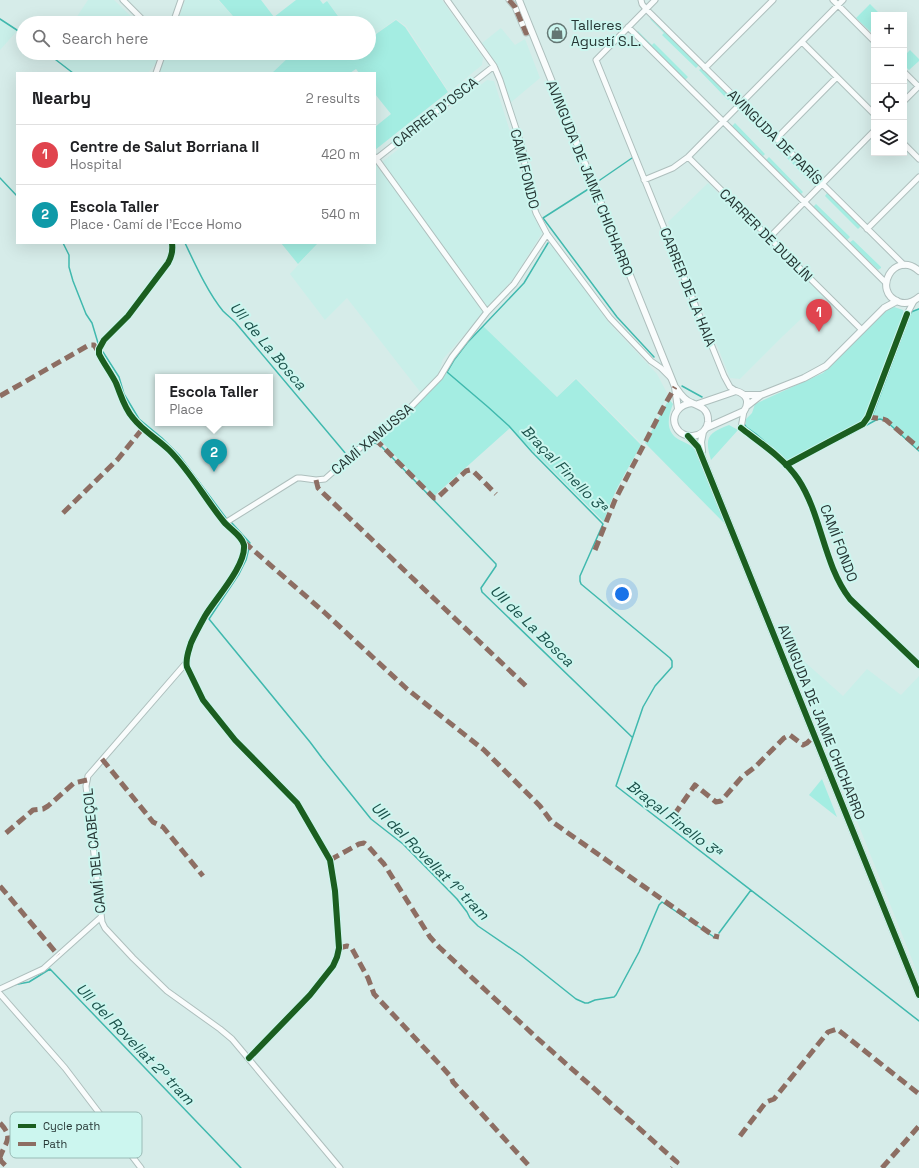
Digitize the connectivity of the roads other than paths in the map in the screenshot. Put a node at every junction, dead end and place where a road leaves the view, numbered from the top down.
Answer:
1 (123, 0) edge
2 (181, 0) edge
3 (447, 0) edge
4 (509, 0) edge
5 (519, 0) edge
6 (641, 0) edge
7 (655, 0) edge
8 (772, 0) edge
9 (833, 0) edge
10 (843, 0) edge
11 (838, 5) junction
12 (646, 9) junction
13 (139, 16) edge
14 (175, 16) edge
15 (628, 28) junction
16 (531, 31) junction
17 (871, 38) edge
18 (802, 42) junction
19 (161, 60) edge
20 (494, 66) junction
21 (705, 68) junction
22 (156, 72) edge
23 (907, 75) edge
24 (837, 77) junction
25 (919, 86) edge
26 (907, 98) edge
27 (741, 104) junction
28 (871, 111) edge
29 (723, 122) junction
30 (871, 135) edge
31 (776, 139) junction
32 (907, 147) edge
33 (376, 157) edge
34 (688, 157) junction
35 (919, 158) edge
36 (376, 159) edge
37 (919, 177) edge
38 (644, 180) junction
39 (822, 184) junction
40 (804, 203) junction
41 (867, 229) junction
42 (548, 234) junction
43 (769, 238) junction
44 (172, 244) edge
45 (904, 265) junction
46 (918, 269) edge
47 (886, 283) junction
48 (889, 295) junction
49 (916, 299) edge
50 (897, 301) junction
51 (904, 303) junction
52 (884, 308) junction
53 (487, 312) junction
54 (907, 314) junction
55 (862, 330) junction
56 (672, 379) junction
57 (675, 387) junction
58 (736, 391) junction
59 (761, 395) junction
60 (745, 396) junction
61 (695, 404) junction
62 (678, 409) junction
63 (746, 409) junction
64 (704, 430) junction
65 (688, 436) junction
66 (702, 457) junction
67 (786, 465) junction
68 (225, 523) junction
69 (186, 663) junction
70 (919, 665) edge
71 (101, 917) junction
72 (0, 990) edge
73 (918, 992) edge
74 (0, 994) edge
75 (249, 1058) junction
76 (98, 1112) edge
77 (133, 1158) edge
78 (141, 1168) edge
79 (340, 1168) edge

1 - 13 street
2 - 14 street
3 - 20 street, CAMÍ FONDO
4 - 16 street
5 - 16 street, AVINGUDA DE JAIME CHICHARRO
6 - 12 street, AVINGUDA DE PARÍS
7 - 12 street
8 - 21 street
9 - 11 street
10 - 11 street
11 - 17 street
11 - 18 street
12 - 15 street
12 - 21 street, AVINGUDA DE PARÍS
15 - 29 street, AVINGUDA DE PARÍS
15 - 38 street
16 - 56 street, AVINGUDA DE JAIME CHICHARRO
18 - 24 street
18 - 27 street
19 - 22 street
20 - 33 street, CARRER D'OSCA
20 - 42 street, CAMÍ FONDO
21 - 27 street, AVINGUDA DE PARÍS
23 - 25 street
24 - 28 street
24 - 31 street
25 - 26 street
27 - 29 street
27 - 31 street, AVINGUDA DE PARÍS
29 - 34 street
29 - 40 street, AVINGUDA DE PARÍS
30 - 39 street
31 - 39 street, AVINGUDA DE PARÍS
32 - 35 street
34 - 38 street
34 - 43 street, CARRER DE DUBLÍN
36 - 53 street
37 - 41 street
38 - 58 street, CARRER DE LA HAIA
39 - 40 street
39 - 41 street, AVINGUDA DE PARÍS
40 - 43 street
40 - 47 street, AVINGUDA DE PARÍS
41 - 45 street, AVINGUDA DE PARÍS
42 - 53 street, CAMÍ XAMUSSA
42 - 56 street, CAMÍ FONDO
43 - 55 street, CARRER DE DUBLÍN
44 - 68 street
45 - 46 street
45 - 47 street
47 - 48 street
48 - 50 street
48 - 52 street
49 - 51 street
49 - 54 street
50 - 51 street
50 - 52 street
51 - 54 street
52 - 55 street
53 - 68 street, CAMÍ XAMUSSA
54 - 67 street
55 - 59 street
56 - 57 street, AVINGUDA DE JAIME CHICHARRO
57 - 61 street
57 - 62 street
58 - 60 street
58 - 61 street
59 - 60 street
59 - 63 street
60 - 63 street
61 - 62 street
61 - 64 street
62 - 65 street
63 - 64 street
63 - 67 street, CAMÍ FONDO
64 - 65 street
64 - 66 street
65 - 66 street
66 - 73 street, AVINGUDA DE JAIME CHICHARRO
67 - 70 street, CAMÍ FONDO
68 - 69 street
69 - 71 street, CAMÍ DEL CABEÇOL
69 - 75 street
71 - 72 street
71 - 75 street, CAMÍ DEL CABEÇOL
74 - 76 street
75 - 79 street, CAMÍ DEL CABEÇOL
77 - 78 street

